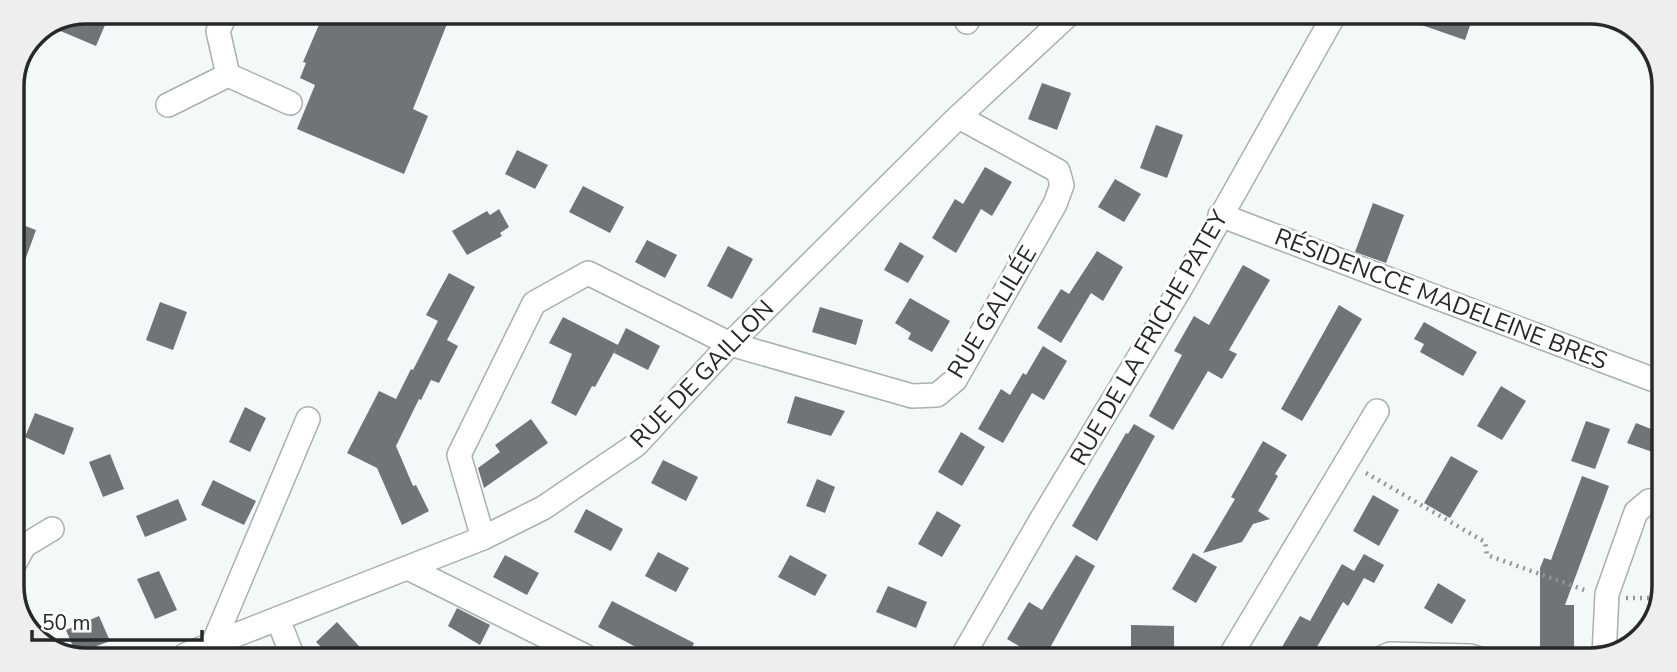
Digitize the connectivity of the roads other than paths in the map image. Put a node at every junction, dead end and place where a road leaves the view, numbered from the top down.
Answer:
1 (221, 24) edge
2 (1058, 24) edge
3 (1329, 24) edge
4 (228, 75) junction
5 (290, 103) dead end
6 (168, 105) dead end
7 (959, 117) junction
8 (1220, 215) junction
9 (730, 344) junction
10 (1652, 380) edge
11 (1377, 411) dead end
12 (308, 419) dead end
13 (1652, 501) edge
14 (52, 529) dead end
15 (483, 538) junction
16 (25, 545) edge
17 (408, 568) junction
18 (278, 619) junction
19 (214, 644) junction
20 (1605, 645) edge
21 (203, 648) edge
22 (289, 648) edge
23 (569, 648) edge
24 (967, 648) edge
25 (1236, 648) edge

1 - 4 street
2 - 7 street, RUE DE GAILLON
3 - 8 street, RUE DE LA FRICHE PATEY
4 - 5 street
4 - 6 street
7 - 9 street, RUE DE GAILLON
7 - 9 street, RUE GALILÉE
8 - 10 street, RÉSIDENCCE MADELEINE BRES
8 - 24 street, RUE DE LA FRICHE PATEY
9 - 15 street, RUE DE GAILLON
9 - 15 street, RUE GALILÉE
11 - 25 street
12 - 19 street
13 - 20 street
14 - 16 street
15 - 17 street, RUE DE GAILLON
17 - 18 street, RUE DE GAILLON
17 - 23 street
18 - 19 street, RUE DE GAILLON
18 - 22 street
19 - 21 street, RUE DE GAILLON

